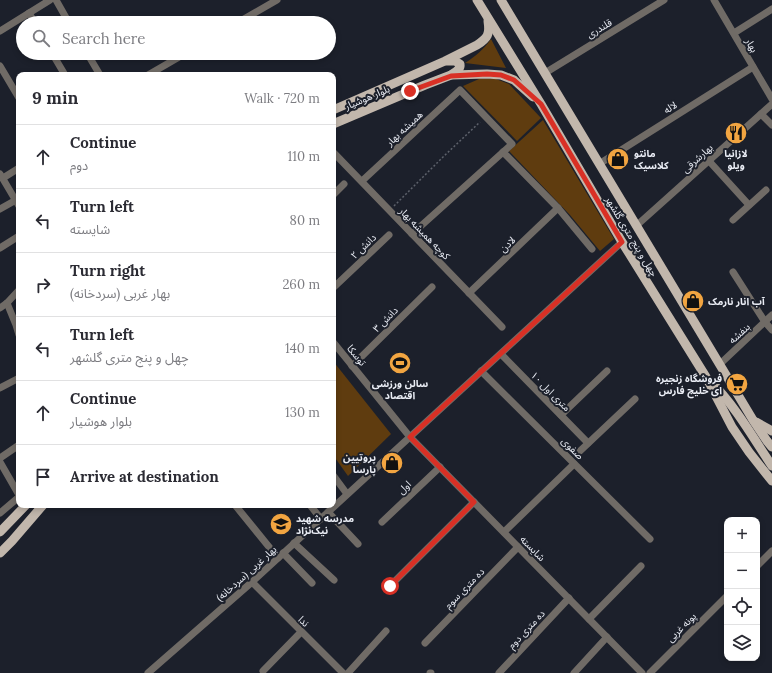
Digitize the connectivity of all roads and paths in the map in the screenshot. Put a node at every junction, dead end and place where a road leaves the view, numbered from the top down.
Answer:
1 (50, 0) edge
2 (56, 0) edge
3 (261, 0) edge
4 (277, 0) edge
5 (477, 0) edge
6 (501, 0) edge
7 (664, 0) edge
8 (714, 0) edge
9 (265, 7) junction
10 (772, 9) edge
11 (29, 13) junction
12 (24, 16) edge
13 (31, 16) edge
14 (65, 16) edge
15 (249, 16) edge
16 (488, 18) junction
17 (16, 21) edge
18 (0, 31) edge
19 (734, 33) junction
20 (56, 60) edge
21 (91, 60) edge
22 (174, 60) edge
23 (445, 61) junction
24 (0, 66) edge
25 (753, 67) junction
26 (63, 72) edge
27 (98, 72) edge
28 (153, 72) edge
29 (545, 73) junction
30 (451, 76) junction
31 (16, 93) edge
32 (772, 99) edge
33 (541, 104) junction
34 (772, 104) edge
35 (336, 109) edge
36 (761, 114) junction
37 (486, 116) junction
38 (336, 123) edge
39 (772, 125) edge
40 (503, 152) junction
41 (336, 155) edge
42 (709, 161) junction
43 (599, 164) junction
44 (16, 169) edge
45 (1, 176) edge
46 (362, 181) junction
47 (344, 184) dead end
48 (766, 190) dead end
49 (336, 192) edge
50 (16, 201) edge
51 (16, 203) edge
52 (749, 205) junction
53 (558, 208) junction
54 (0, 209) edge
55 (389, 210) junction
56 (733, 220) dead end
57 (636, 226) junction
58 (389, 234) dead end
59 (412, 234) junction
60 (16, 238) edge
61 (622, 242) junction
62 (0, 248) edge
63 (592, 249) dead end
64 (733, 272) dead end
65 (336, 285) edge
66 (432, 286) dead end
67 (16, 293) edge
68 (469, 293) junction
69 (7, 303) junction
70 (0, 308) edge
71 (772, 315) edge
72 (765, 322) junction
73 (16, 325) edge
74 (502, 327) dead end
75 (772, 330) edge
76 (336, 346) edge
77 (500, 354) junction
78 (720, 364) junction
79 (352, 366) junction
80 (481, 371) junction
81 (607, 371) dead end
82 (706, 377) junction
83 (16, 380) edge
84 (0, 388) edge
85 (635, 399) dead end
86 (561, 415) junction
87 (753, 420) junction
88 (772, 431) edge
89 (410, 437) junction
90 (588, 443) junction
91 (16, 447) edge
92 (772, 447) edge
93 (580, 451) dead end
94 (0, 458) edge
95 (0, 462) edge
96 (574, 464) junction
97 (772, 466) edge
98 (440, 467) junction
99 (336, 479) edge
100 (772, 482) edge
101 (16, 491) edge
102 (347, 494) junction
103 (16, 499) edge
104 (474, 502) junction
105 (336, 504) edge
106 (22, 508) edge
107 (41, 508) edge
108 (238, 508) edge
109 (312, 508) edge
110 (332, 508) edge
111 (328, 512) junction
112 (0, 513) edge
113 (321, 519) junction
114 (382, 522) dead end
115 (0, 532) edge
116 (504, 532) junction
117 (650, 539) dead end
118 (294, 543) junction
119 (358, 544) dead end
120 (518, 547) junction
121 (772, 551) edge
122 (0, 553) edge
123 (280, 556) junction
124 (760, 563) edge
125 (641, 566) dead end
126 (334, 580) dead end
127 (252, 582) junction
128 (312, 583) dead end
129 (390, 586) dead end
130 (569, 598) junction
131 (724, 599) edge
132 (589, 619) junction
133 (386, 631) dead end
134 (301, 632) junction
135 (607, 637) junction
136 (425, 643) dead end
137 (263, 671) dead end
138 (148, 673) edge
139 (343, 673) edge
140 (348, 673) edge
141 (498, 673) edge
142 (574, 673) edge
143 (642, 673) edge
144 (650, 673) edge

1 - 11 street
2 - 14 street
3 - 9 street
4 - 9 street
5 - 16 main road, چهل و پنج متری گلشهر
6 - 29 main road, چهل و پنج متری گلشهر
7 - 29 street, قلندری
8 - 19 street, بهار
9 - 15 street
10 - 19 street
11 - 12 street
11 - 13 street
16 - 23 main road, بلوار هوشیار
16 - 33 main road, چهل و پنج متری گلشهر
17 - 18 street
19 - 25 street, بهار
20 - 26 street
21 - 27 street
22 - 28 street
23 - 30 main road
23 - 35 main road, بلوار هوشیار
24 - 31 street
25 - 32 street, بهار
25 - 43 street, لاله
29 - 43 main road, چهل و پنج متری گلشهر
30 - 33 main road, بلوار هوشیار
30 - 38 main road, بلوار هوشیار
33 - 61 main road, چهل و پنج متری گلشهر
34 - 36 street, بهارشرقی
36 - 39 street
36 - 42 street, بهارشرقی
37 - 40 street
37 - 46 street, همیشه بهار
37 - 55 path
40 - 53 street
40 - 59 street
41 - 46 street, کوچه همیشه بهار
42 - 52 street
42 - 57 street, بهارشرقی
43 - 57 main road, چهل و پنج متری گلشهر
44 - 45 street
45 - 50 street
46 - 55 street, کوچه همیشه بهار
47 - 49 street
48 - 52 street
51 - 54 street
52 - 56 street
53 - 63 street
53 - 68 street, لادن
55 - 59 street, کوچه همیشه بهار
57 - 78 main road, چهل و پنج متری گلشهر
58 - 65 street, دانش ۲
59 - 68 street, کوچه همیشه بهار
60 - 62 street
61 - 77 street, بهار غربی (سردخانه)
61 - 82 main road, چهل و پنج متری گلشهر
64 - 72 street
66 - 79 street, دانش ۳
67 - 69 street
68 - 74 street, کوچه همیشه بهار
69 - 70 street
69 - 73 street
71 - 72 street, بنفشه
72 - 75 street
72 - 78 street, بنفشه
76 - 79 street, توسکا
77 - 80 street, بهار غربی (سردخانه)
77 - 86 street, ۱۰ متری اول
78 - 87 main road, چهل و پنج متری گلشهر
79 - 89 street, توسکا
80 - 89 street, بهار غربی (سردخانه)
80 - 96 street, صفوی
81 - 86 street
82 - 97 main road
82 - 100 main road, چهل و پنج متری گلشهر
83 - 84 street
85 - 90 street
86 - 90 street, ۱۰ متری اول
87 - 88 main road
87 - 92 main road, چهل و پنج متری گلشهر
89 - 98 street, شایسته
89 - 102 street, بهار غربی (سردخانه)
90 - 93 street
91 - 94 street
95 - 101 street
96 - 116 street
96 - 117 street, صفوی
98 - 104 street, شایسته
98 - 114 street, اول
99 - 102 street
102 - 105 street, بهار غربی (سردخانه)
103 - 112 street
104 - 116 street, شایسته
104 - 129 street
106 - 115 main road
107 - 122 main road
108 - 123 street
109 - 113 street
110 - 111 street, بهار غربی (سردخانه)
111 - 113 street, بهار غربی (سردخانه)
111 - 119 street
113 - 118 street, بهار غربی (سردخانه)
116 - 120 street, شایسته
118 - 123 street, بهار غربی (سردخانه)
118 - 126 street
120 - 130 street, شایسته
120 - 136 street, ده متری سوم
121 - 124 street
123 - 127 street, بهار غربی (سردخانه)
123 - 128 street
125 - 132 street
127 - 134 street, ندا
127 - 138 street, بهار غربی (سردخانه)
130 - 132 street, شایسته
130 - 141 street, ده متری دوم
131 - 144 street, پونه غربی
132 - 135 street, شایسته
133 - 140 street
134 - 137 street
134 - 139 street, ندا
135 - 142 street
135 - 143 street, شایسته

